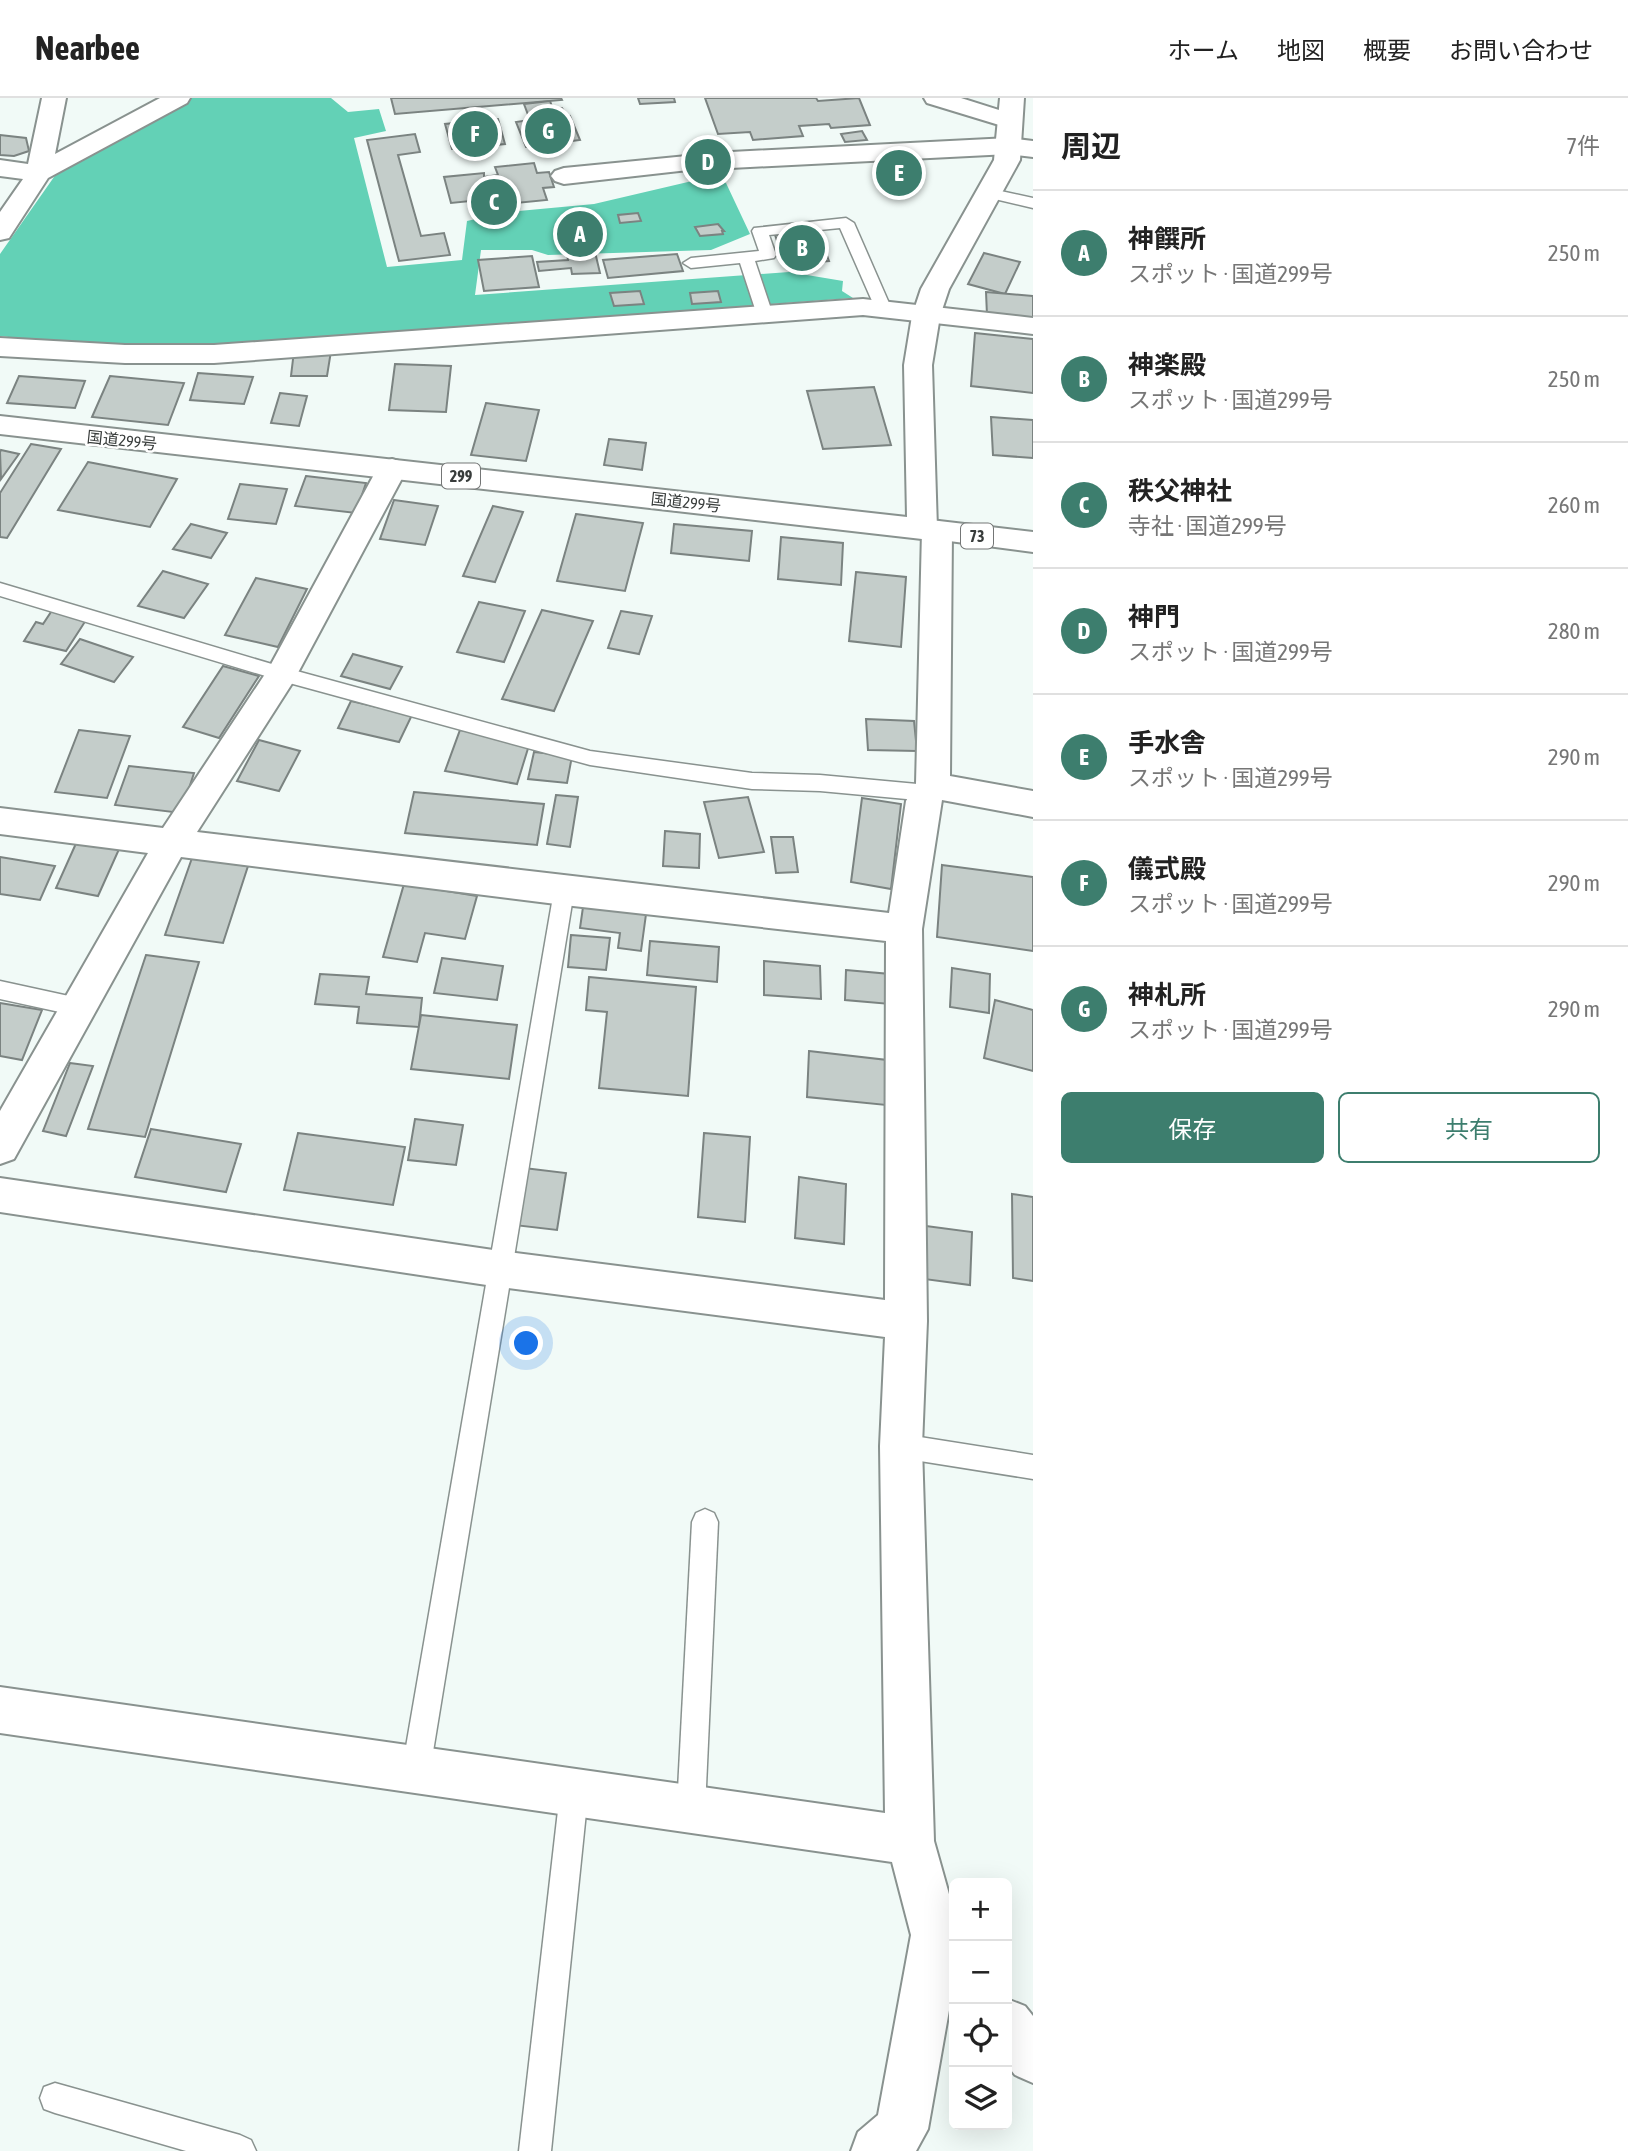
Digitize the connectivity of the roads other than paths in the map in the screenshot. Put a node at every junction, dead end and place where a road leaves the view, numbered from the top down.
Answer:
1 (54, 98) edge
2 (178, 98) edge
3 (936, 98) edge
4 (1016, 128) edge
5 (0, 168) edge
6 (39, 173) junction
7 (564, 176) dead end
8 (987, 193) junction
9 (1033, 203) edge
10 (0, 232) edge
11 (746, 258) junction
12 (691, 263) dead end
13 (884, 310) junction
14 (764, 312) junction
15 (926, 316) junction
16 (1033, 326) edge
17 (0, 347) edge
18 (0, 425) edge
19 (392, 469) junction
20 (929, 530) junction
21 (1033, 542) edge
22 (0, 589) edge
23 (282, 674) junction
24 (931, 790) junction
25 (1033, 804) edge
26 (0, 821) edge
27 (171, 843) junction
28 (564, 891) junction
29 (904, 929) junction
30 (0, 990) edge
31 (78, 1007) junction
32 (0, 1147) edge
33 (0, 1195) edge
34 (500, 1269) junction
35 (906, 1321) junction
36 (901, 1446) junction
37 (1033, 1467) edge
38 (705, 1522) dead end
39 (0, 1710) edge
40 (416, 1770) junction
41 (574, 1793) junction
42 (691, 1810) junction
43 (909, 1841) junction
44 (945, 1946) edge
45 (1012, 2030) edge
46 (1033, 2057) edge
47 (55, 2098) dead end
48 (240, 2151) edge
49 (535, 2151) edge
50 (877, 2151) edge

1 - 6 main road
2 - 6 main road
3 - 4 main road
4 - 7 main road
4 - 8 main road
5 - 6 main road
6 - 10 main road
8 - 9 lane
8 - 15 main road
11 - 12 lane
11 - 13 lane
11 - 14 lane
13 - 14 main road
13 - 15 main road
14 - 17 main road
15 - 16 main road
15 - 20 main road
18 - 19 main road, 国道299号 / 299
19 - 20 main road, 国道299号 / 299
19 - 23 main road
20 - 21 main road, 73
20 - 24 main road
22 - 23 lane
23 - 24 lane
23 - 27 main road
24 - 25 main road
24 - 29 main road
26 - 27 main road
27 - 28 main road
27 - 31 main road
28 - 29 main road
28 - 34 lane
29 - 35 main road
30 - 31 lane
31 - 32 main road
33 - 34 main road
34 - 35 main road
34 - 40 lane
35 - 36 main road
36 - 37 lane
36 - 43 main road
38 - 42 lane
39 - 40 main road
40 - 41 main road
41 - 42 main road
41 - 49 lane
42 - 43 main road
43 - 44 main road
44 - 50 main road
45 - 46 main road
47 - 48 lane

